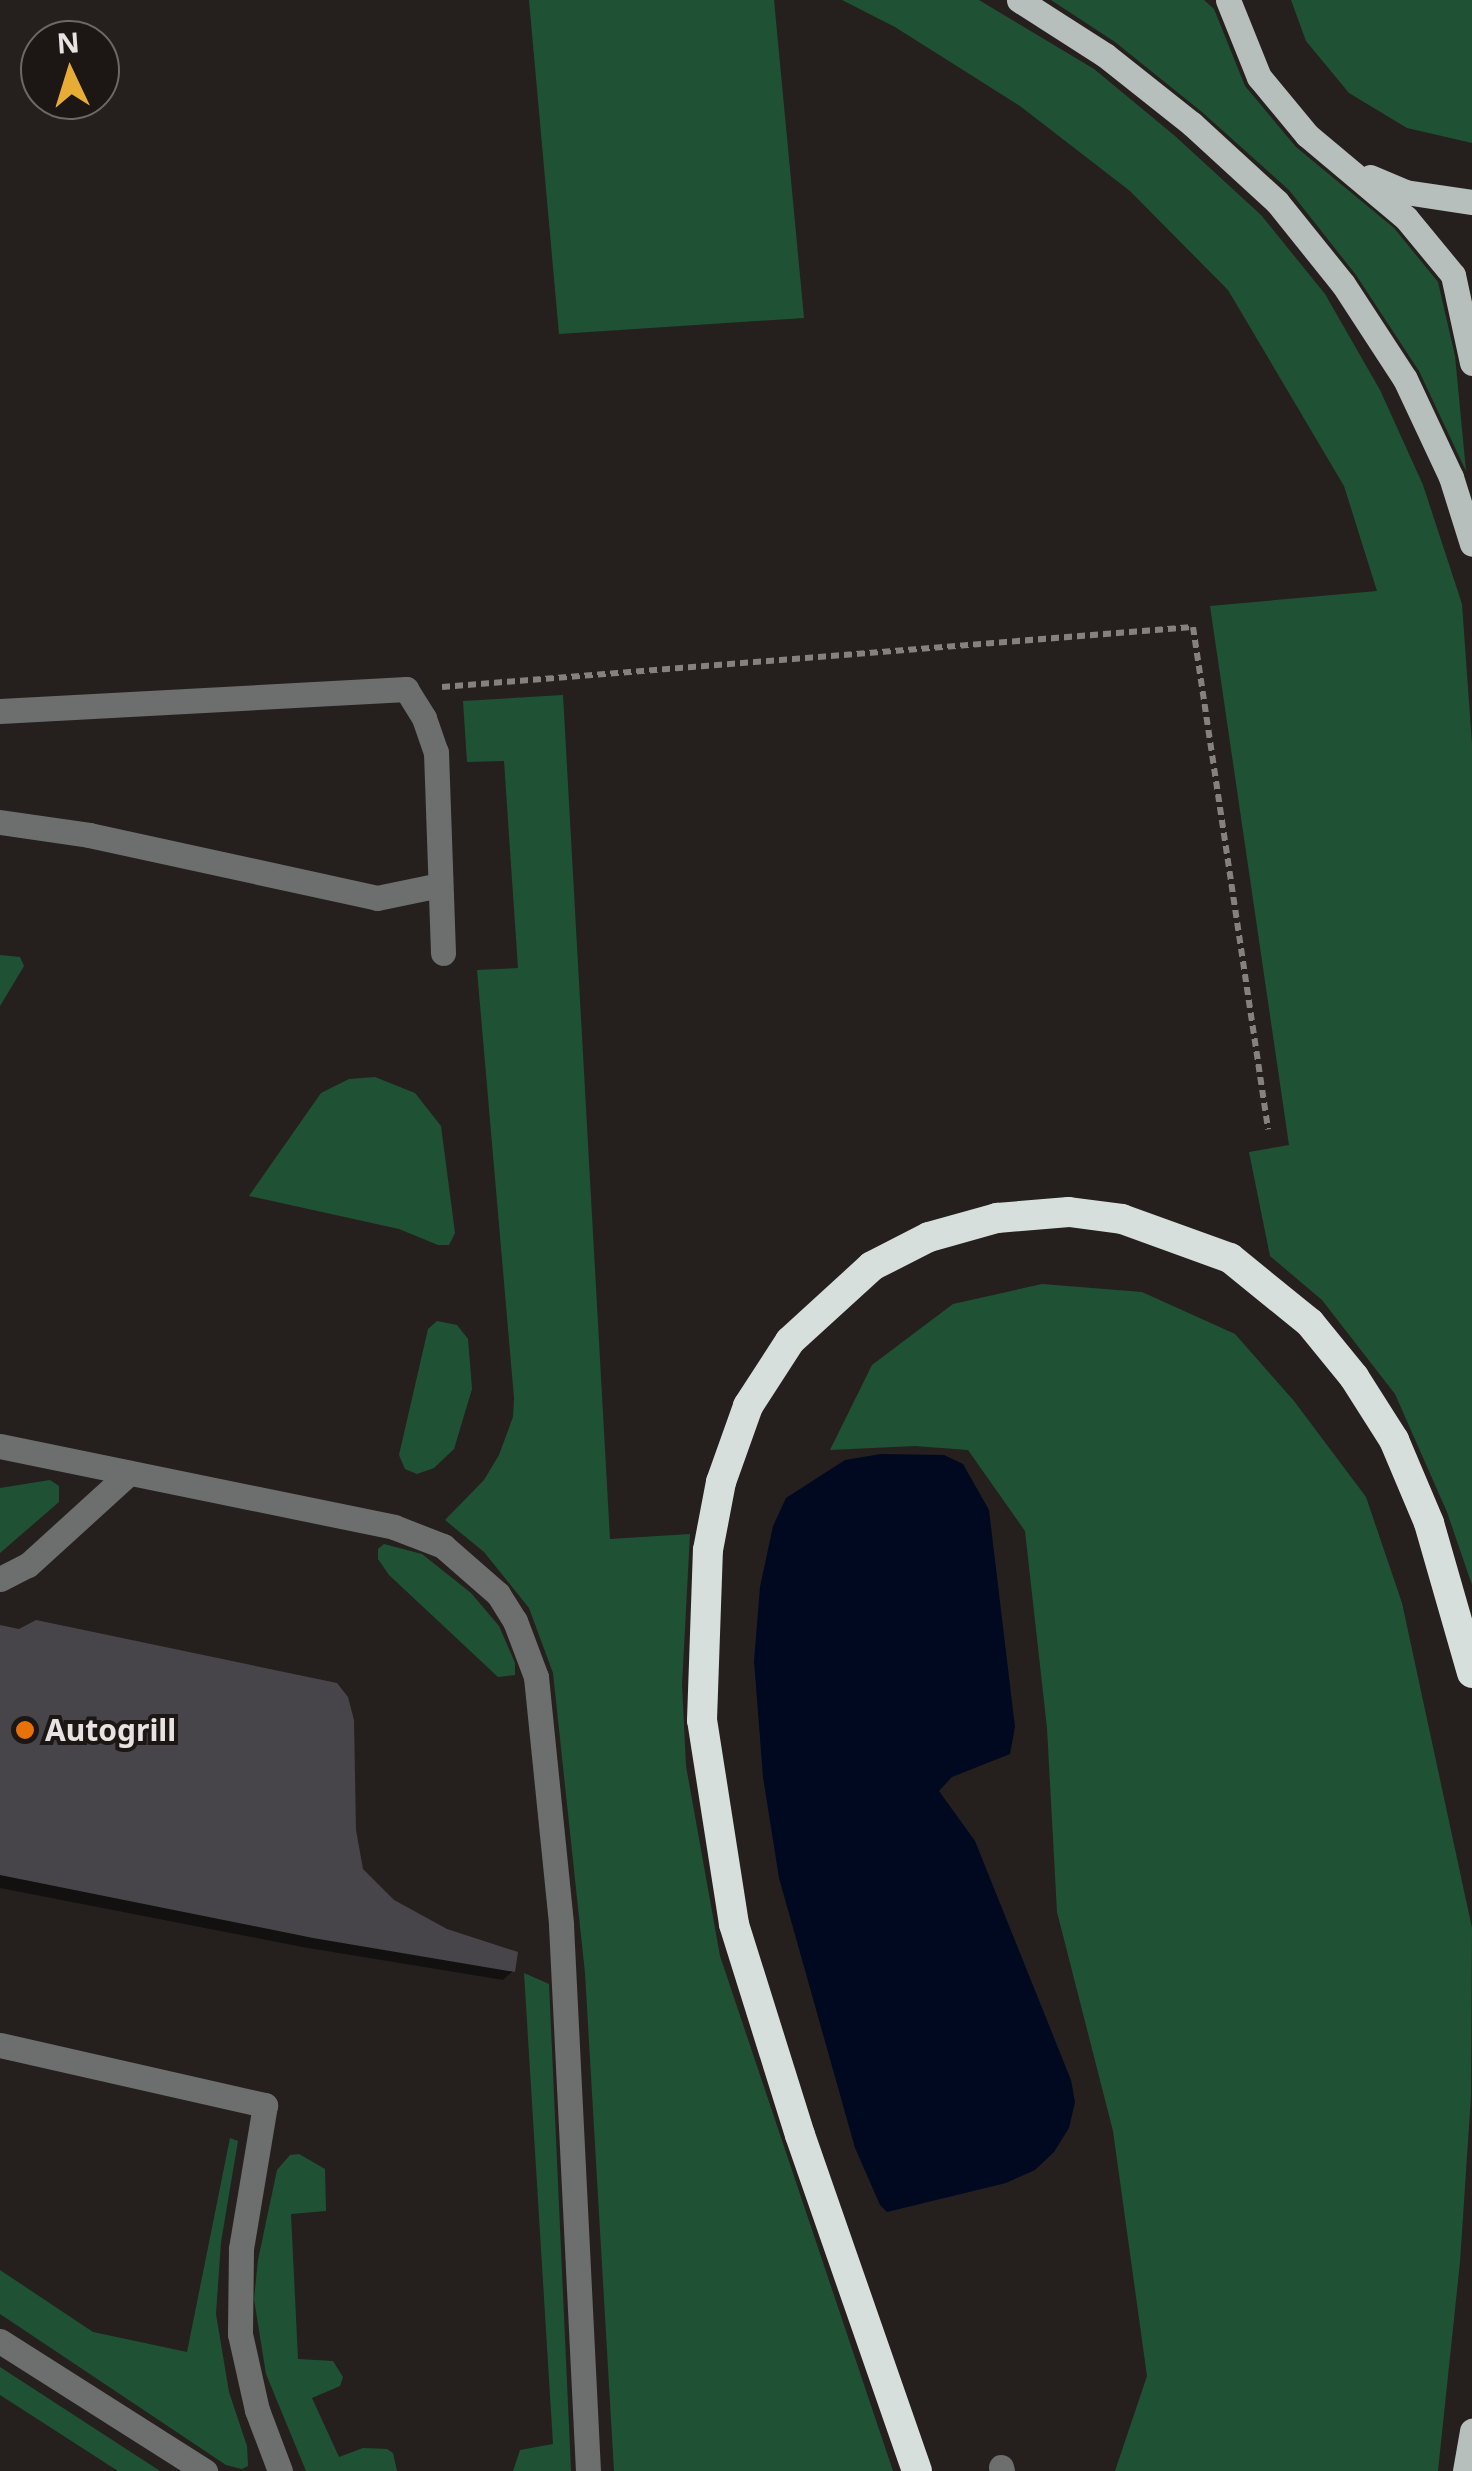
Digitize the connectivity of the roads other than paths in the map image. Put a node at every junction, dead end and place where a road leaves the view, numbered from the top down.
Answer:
1 (1018, 0) edge
2 (1228, 0) edge
3 (1352, 168) junction
4 (1472, 202) edge
5 (1472, 362) edge
6 (1472, 544) edge
7 (0, 711) edge
8 (0, 822) edge
9 (440, 885) junction
10 (443, 952) dead end
11 (0, 1446) edge
12 (130, 1473) junction
13 (0, 1579) edge
14 (1472, 1673) edge
15 (0, 2044) edge
16 (0, 2341) edge
17 (1472, 2431) edge
18 (205, 2471) edge
19 (280, 2471) edge
20 (588, 2471) edge
21 (918, 2471) edge
22 (1465, 2471) edge

1 - 6 main road
2 - 3 main road
3 - 4 main road
3 - 5 main road
7 - 9 lane
8 - 9 lane
9 - 10 lane
11 - 12 lane
12 - 13 lane
12 - 20 lane
14 - 21 highway
15 - 19 lane
16 - 18 lane
17 - 22 main road

